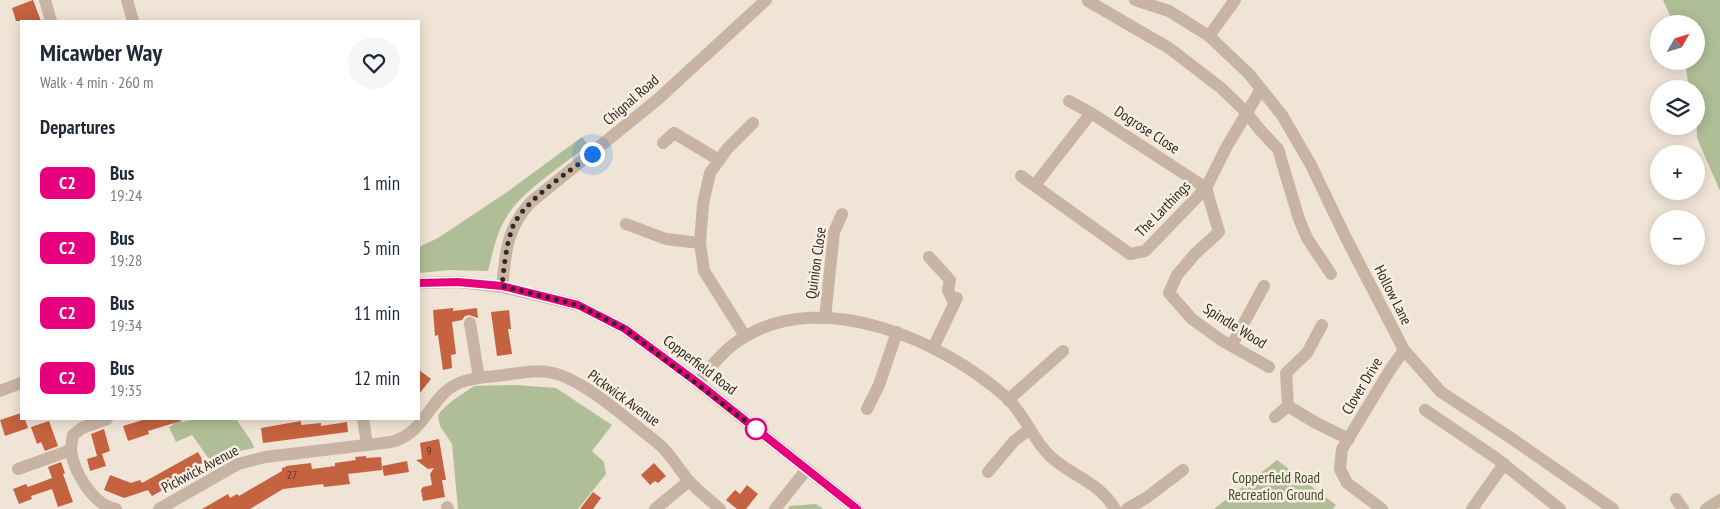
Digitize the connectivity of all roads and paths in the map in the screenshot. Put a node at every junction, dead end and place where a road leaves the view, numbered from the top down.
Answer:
1 (45, 0) edge
2 (127, 0) edge
3 (766, 0) edge
4 (1135, 0) edge
5 (1235, 0) edge
6 (1088, 1) dead end
7 (50, 20) edge
8 (133, 20) edge
9 (1209, 36) junction
10 (1261, 89) junction
11 (1069, 101) dead end
12 (1091, 112) junction
13 (1246, 112) junction
14 (752, 123) dead end
15 (663, 143) dead end
16 (719, 160) junction
17 (1021, 176) dead end
18 (1035, 186) junction
19 (1206, 188) junction
20 (842, 214) dead end
21 (626, 224) dead end
22 (700, 242) junction
23 (929, 257) dead end
24 (1331, 274) dead end
25 (420, 283) edge
26 (502, 286) junction
27 (1264, 286) dead end
28 (825, 318) junction
29 (470, 323) dead end
30 (1322, 325) dead end
31 (896, 332) junction
32 (745, 336) junction
33 (1232, 345) junction
34 (934, 348) junction
35 (1404, 350) junction
36 (1064, 351) dead end
37 (1269, 366) dead end
38 (479, 378) junction
39 (20, 383) edge
40 (698, 383) junction
41 (0, 390) edge
42 (1008, 400) junction
43 (1288, 406) junction
44 (867, 409) dead end
45 (1425, 410) dead end
46 (1275, 417) dead end
47 (104, 420) edge
48 (363, 420) edge
49 (1030, 429) junction
50 (1348, 439) junction
51 (368, 444) junction
52 (71, 450) junction
53 (1504, 464) junction
54 (18, 469) dead end
55 (807, 470) junction
56 (1184, 470) dead end
57 (988, 472) dead end
58 (689, 481) junction
59 (1720, 500) edge
60 (116, 509) edge
61 (159, 509) edge
62 (655, 509) edge
63 (720, 509) edge
64 (775, 509) edge
65 (857, 509) edge
66 (1115, 509) edge
67 (1126, 509) edge
68 (1382, 509) edge
69 (1472, 509) edge
70 (1560, 509) edge
71 (1614, 509) edge
72 (1706, 509) edge

1 - 7 street
2 - 8 street
3 - 26 street, Chignal Road
4 - 9 street
5 - 9 street
6 - 13 street
9 - 10 street, Hollow Lane
10 - 13 street, The Larthings
10 - 35 street, Hollow Lane
11 - 12 street, Dogrose Close
12 - 18 street
12 - 19 street, Dogrose Close
13 - 19 street, The Larthings
13 - 24 street
14 - 16 street
15 - 16 street
16 - 22 street
17 - 18 street, The Larthings
18 - 19 street, The Larthings
19 - 33 street, Spindle Wood
20 - 28 street, Quinion Close
21 - 22 street
22 - 32 street
23 - 34 street
25 - 26 street
26 - 40 street, Copperfield Road
27 - 33 street
28 - 31 street
28 - 32 street
29 - 38 street
30 - 43 street
31 - 34 street
31 - 44 street
32 - 40 street
33 - 37 street, Spindle Wood
34 - 42 street
35 - 50 street, Clover Drive
35 - 71 street, Hollow Lane
36 - 42 street
38 - 51 street, Pickwick Avenue
38 - 58 street, Pickwick Avenue
39 - 41 street
40 - 55 street, Copperfield Road
42 - 49 street
43 - 46 street
43 - 50 street, Clover Drive
45 - 53 street
47 - 52 street
48 - 51 street
49 - 57 street
49 - 66 street
50 - 68 street, Clover Drive
51 - 61 street, Pickwick Avenue
52 - 54 street
52 - 60 street
53 - 69 street
53 - 70 street
55 - 64 street
55 - 65 street, Copperfield Road
56 - 67 street
58 - 62 street
58 - 63 street, Pickwick Avenue
59 - 72 street

